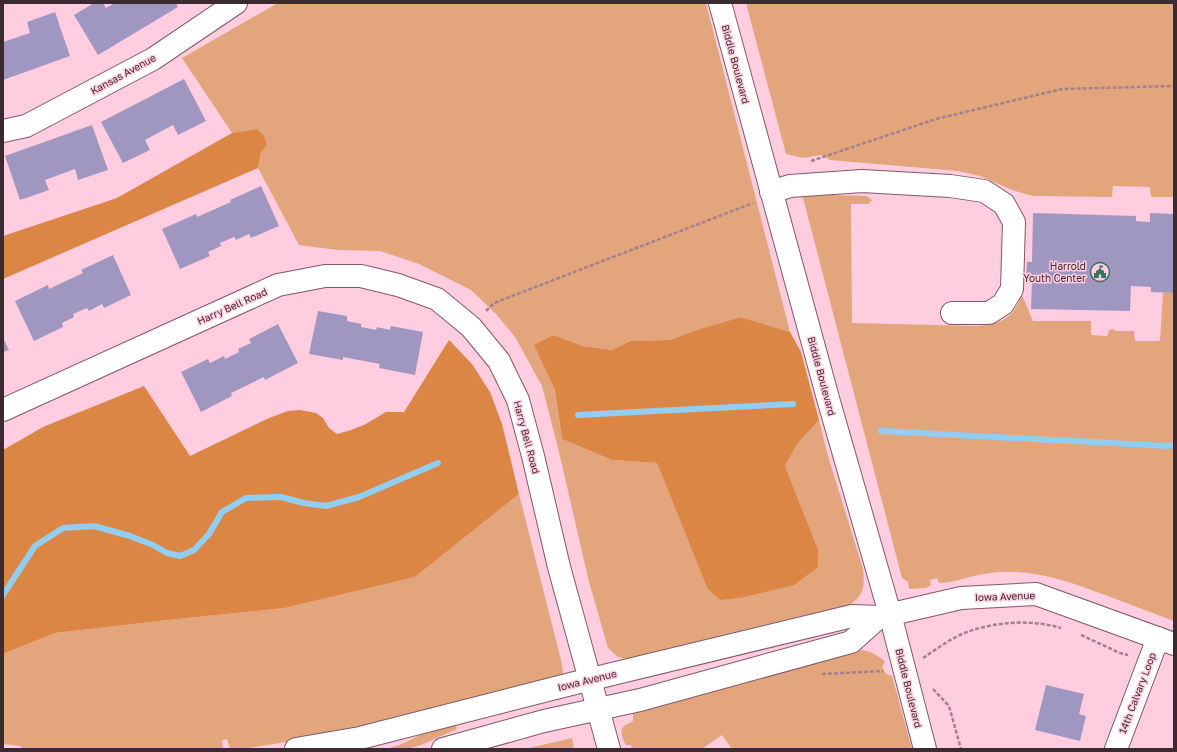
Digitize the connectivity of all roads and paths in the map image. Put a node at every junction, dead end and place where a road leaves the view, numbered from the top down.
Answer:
1 (236, 3) edge
2 (720, 3) edge
3 (3, 131) edge
4 (771, 192) junction
5 (952, 313) dead end
6 (3, 410) edge
7 (884, 616) junction
8 (1065, 630) dead end
9 (1077, 633) dead end
10 (1166, 641) edge
11 (1133, 657) dead end
12 (924, 658) junction
13 (920, 660) dead end
14 (925, 664) dead end
15 (590, 679) junction
16 (932, 685) dead end
17 (598, 710) junction
18 (296, 749) edge
19 (443, 749) edge
20 (609, 749) edge
21 (924, 749) edge
22 (961, 749) edge
23 (1116, 749) edge

1 - 3 street, Kansas Avenue
2 - 4 street, Biddle Boulevard
4 - 5 street
4 - 7 street, Biddle Boulevard
6 - 15 street, Harry Bell Road
7 - 10 street, Iowa Avenue
7 - 15 street, Iowa Avenue
7 - 17 street, Iowa Avenue
7 - 21 street, Biddle Boulevard
8 - 12 path
9 - 11 path
10 - 23 street, 14th Calvary Loop
12 - 13 path
12 - 14 path
15 - 17 street, Harry Bell Road
15 - 18 street, Iowa Avenue
16 - 22 path
17 - 19 street, Iowa Avenue
17 - 20 street, Harry Bell Road

